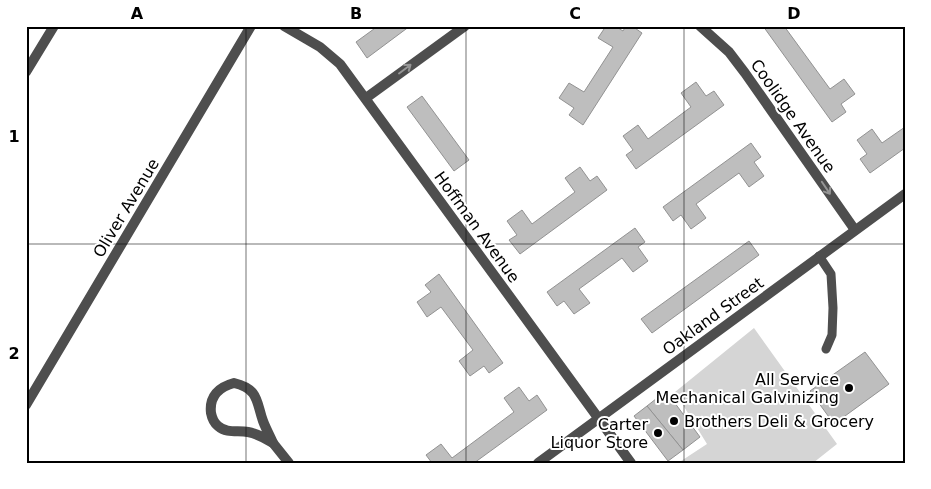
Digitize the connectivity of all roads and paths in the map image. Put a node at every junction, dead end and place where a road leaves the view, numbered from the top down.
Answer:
1 (54, 26) edge
2 (251, 26) edge
3 (284, 26) edge
4 (465, 26) edge
5 (700, 26) edge
6 (26, 72) edge
7 (366, 98) junction
8 (905, 194) edge
9 (855, 230) junction
10 (819, 256) junction
11 (826, 349) dead end
12 (26, 405) edge
13 (598, 419) junction
14 (273, 443) junction
15 (290, 463) edge
16 (538, 463) edge
17 (631, 463) edge

1 - 6 street
2 - 12 street, Oliver Avenue
3 - 7 street, Hoffman Avenue
7 -> 4 street
5 -> 9 street, Coolidge Avenue
7 - 13 street, Hoffman Avenue
8 - 9 street, Oakland Street
9 - 10 street, Oakland Street
10 - 11 lane
10 - 13 street, Oakland Street
13 - 16 street, Oakland Street
13 - 17 street, Hoffman Avenue
14 - 14 street
14 - 15 street

